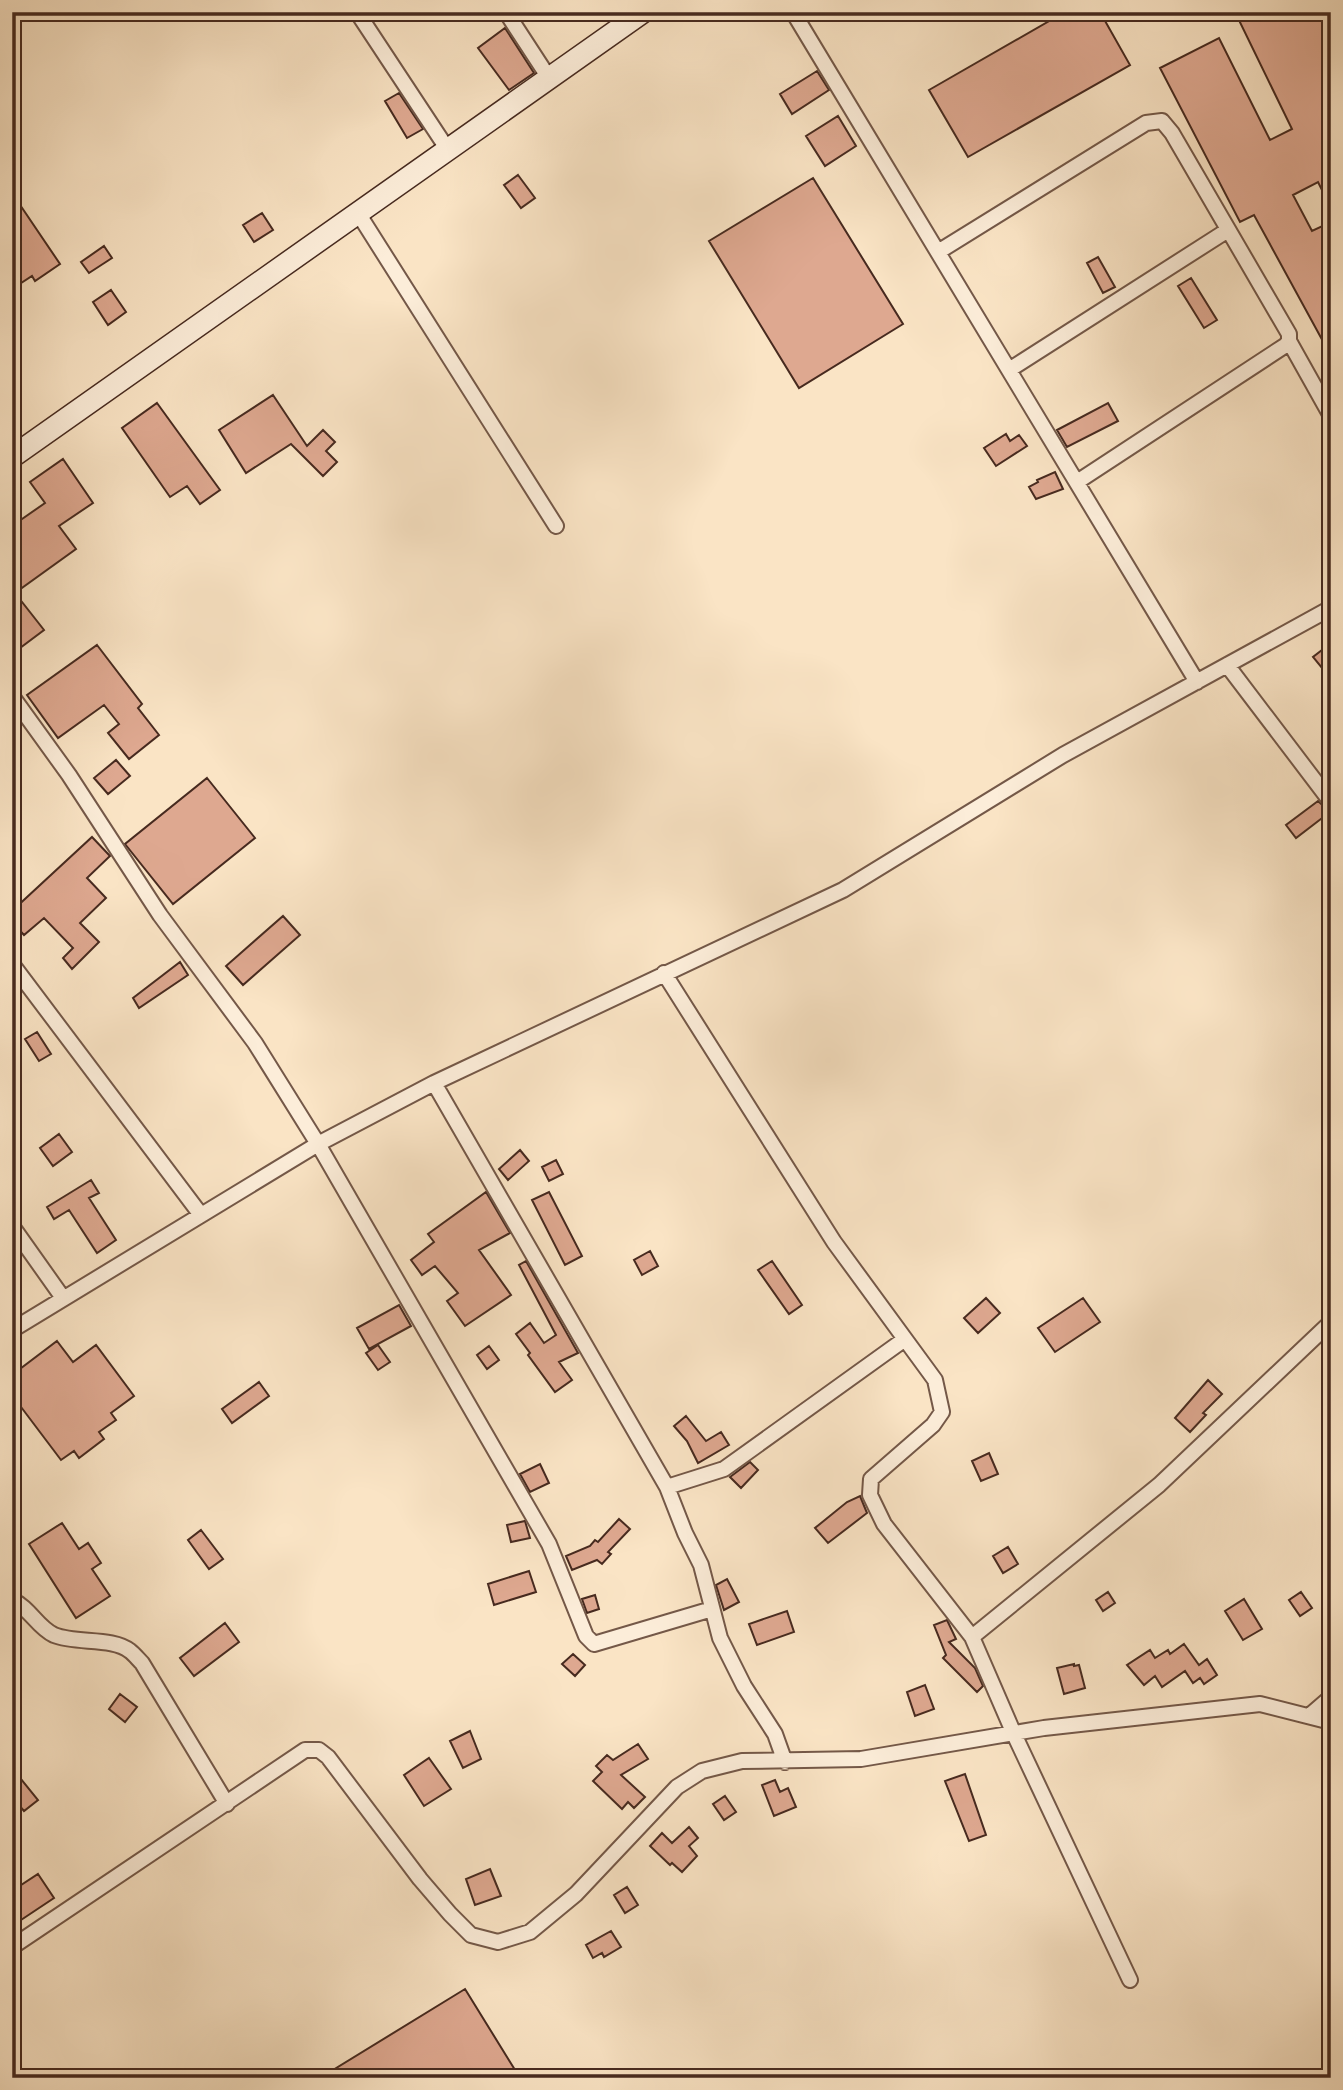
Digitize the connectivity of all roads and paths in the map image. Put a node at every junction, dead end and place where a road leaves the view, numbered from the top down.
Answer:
1 (357, 12) edge
2 (506, 12) edge
3 (643, 12) edge
4 (793, 12) edge
5 (549, 78) junction
6 (449, 150) junction
7 (358, 213) junction
8 (1227, 230) junction
9 (937, 252) junction
10 (1289, 341) junction
11 (1009, 370) junction
12 (1331, 416) edge
13 (12, 457) edge
14 (1077, 482) junction
15 (556, 526) dead end
16 (1331, 608) edge
17 (1227, 665) junction
18 (1197, 682) junction
19 (12, 696) edge
20 (1331, 802) edge
21 (12, 964) edge
22 (664, 973) junction
23 (434, 1083) junction
24 (318, 1144) junction
25 (201, 1215) junction
26 (12, 1226) edge
27 (63, 1298) junction
28 (1331, 1322) edge
29 (12, 1330) edge
30 (905, 1339) junction
31 (667, 1487) junction
32 (12, 1600) edge
33 (712, 1609) junction
34 (972, 1637) junction
35 (1331, 1697) edge
36 (1309, 1716) junction
37 (1331, 1722) edge
38 (1014, 1734) junction
39 (785, 1762) junction
40 (227, 1804) junction
41 (12, 1947) edge
42 (1130, 1980) dead end

1 - 6 street
2 - 5 street
3 - 5 street
4 - 9 street
5 - 6 street
6 - 7 street
7 - 13 street
7 - 15 street
8 - 9 street
8 - 10 street
8 - 11 street
9 - 11 street
10 - 12 street
10 - 14 street
11 - 14 street
14 - 18 street
16 - 17 street
17 - 18 street
17 - 20 street
18 - 22 street
19 - 24 street
21 - 25 street
22 - 23 street
22 - 30 street
23 - 24 street
23 - 31 street
24 - 25 street
24 - 33 street
25 - 27 street
26 - 27 street
27 - 29 street
28 - 34 street
30 - 31 street
30 - 34 street
31 - 33 street
32 - 40 street
33 - 39 street
34 - 38 street
35 - 36 street
36 - 37 street
36 - 38 street
38 - 39 street
38 - 42 street
39 - 40 street
40 - 41 street

